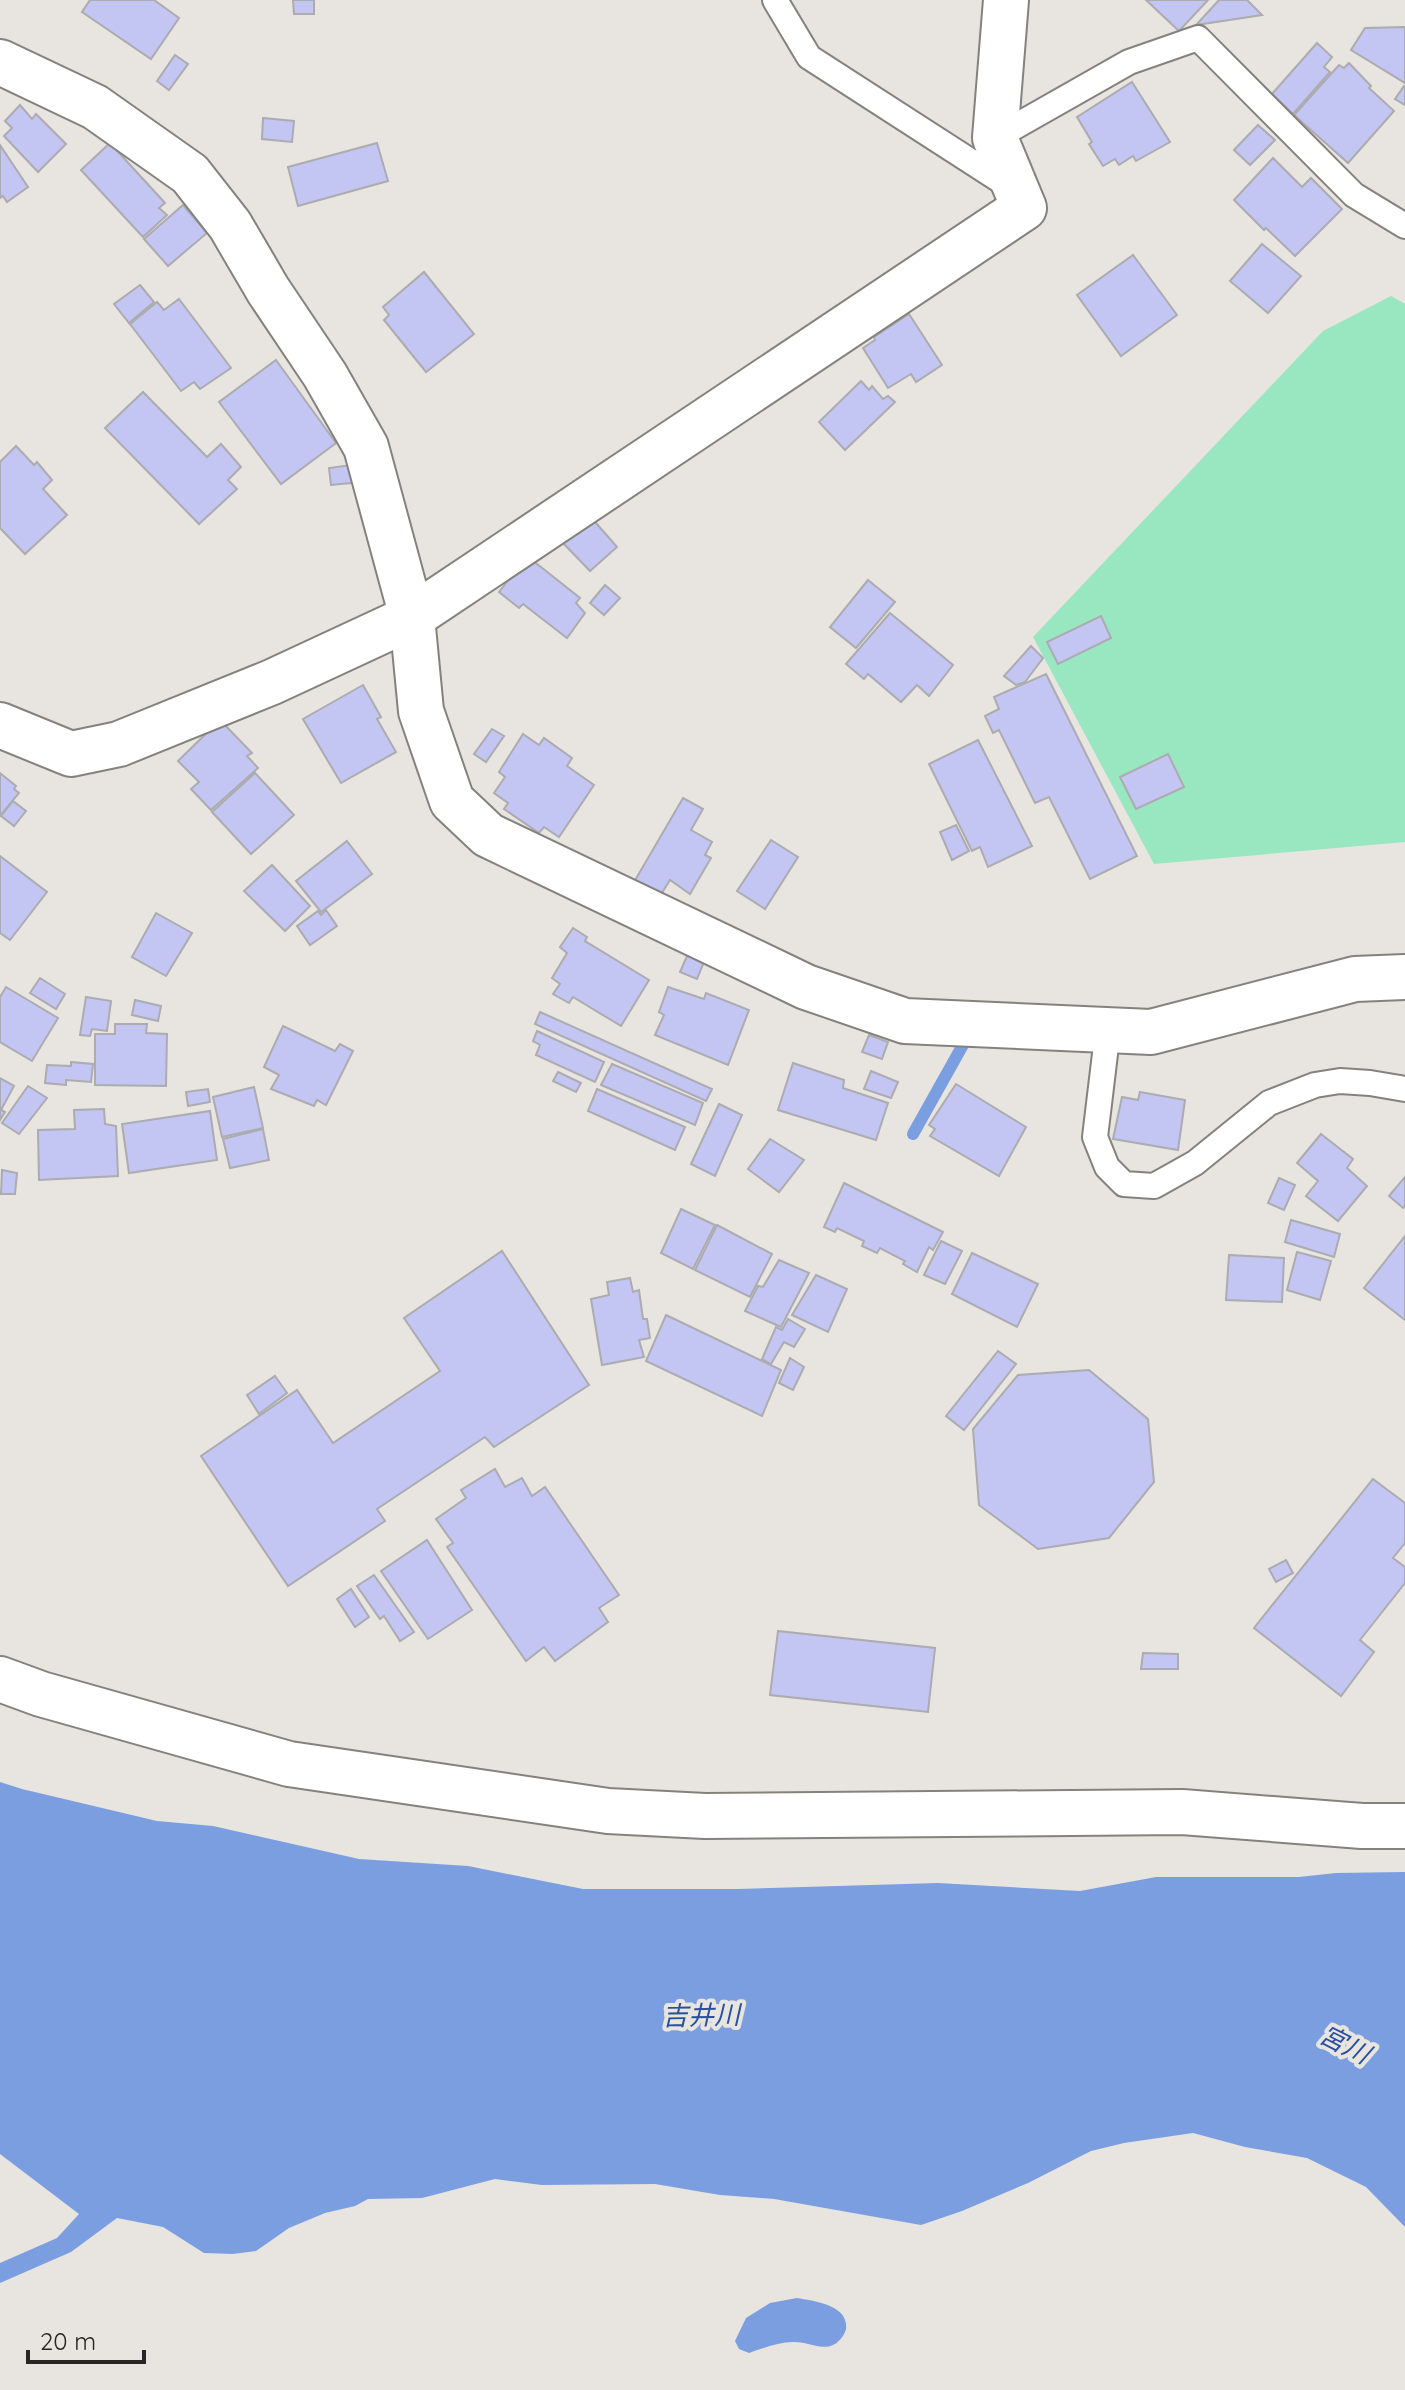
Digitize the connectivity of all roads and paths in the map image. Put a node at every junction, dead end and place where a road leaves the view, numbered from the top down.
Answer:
1 (775, 0) edge
2 (1006, 0) edge
3 (0, 62) edge
4 (995, 138) junction
5 (1017, 191) junction
6 (1405, 226) edge
7 (412, 617) junction
8 (0, 725) edge
9 (1405, 977) edge
10 (1108, 1029) junction
11 (1405, 1089) edge
12 (0, 1679) edge
13 (1405, 1826) edge

1 - 5 lane
2 - 4 street
3 - 7 street
4 - 5 street
4 - 6 lane
5 - 7 street
7 - 8 street
7 - 10 street
9 - 10 street
10 - 11 lane
12 - 13 street

